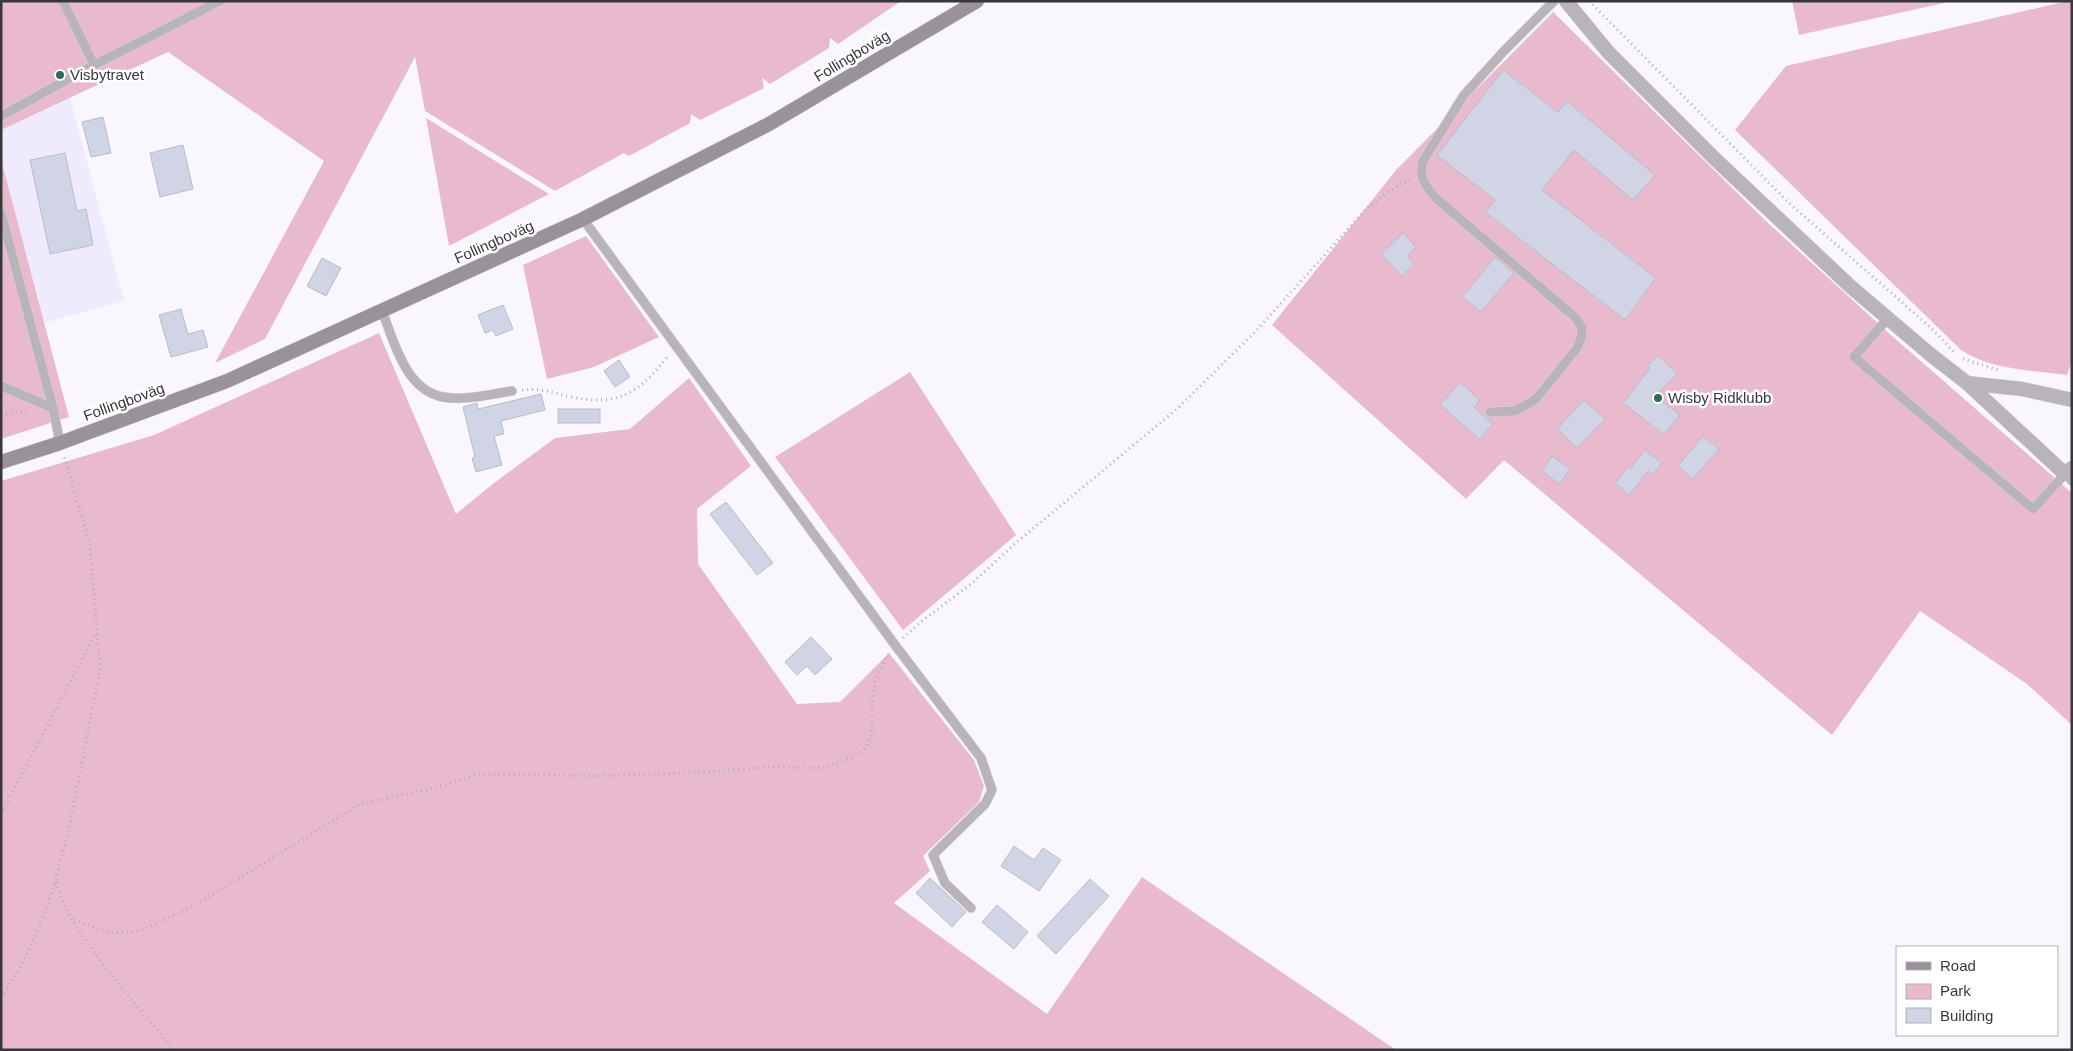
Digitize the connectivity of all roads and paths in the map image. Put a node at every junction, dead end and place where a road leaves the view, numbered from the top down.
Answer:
1 (63, 1) edge
2 (220, 1) edge
3 (977, 1) edge
4 (1554, 1) edge
5 (1566, 1) edge
6 (1589, 1) edge
7 (94, 65) junction
8 (1, 116) edge
9 (1422, 173) junction
10 (1, 212) edge
11 (583, 219) junction
12 (382, 311) junction
13 (1888, 318) junction
14 (676, 346) junction
15 (1999, 370) dead end
16 (1967, 383) junction
17 (1, 386) edge
18 (512, 391) joint
19 (2072, 400) edge
20 (53, 408) junction
21 (1490, 412) dead end
22 (60, 443) junction
23 (1, 462) edge
24 (2070, 474) edge
25 (97, 632) junction
26 (896, 645) junction
27 (1, 814) edge
28 (56, 881) junction
29 (971, 908) dead end
30 (74, 920) junction
31 (1, 997) edge
32 (174, 1050) edge

1 - 7 lane
2 - 7 lane
3 - 11 main road, Follingboväg
4 - 9 lane
5 - 13 street
6 - 15 path
7 - 8 lane
9 - 21 lane
9 - 26 path
10 - 20 lane
11 - 12 main road, Follingboväg
11 - 14 lane
12 - 18 lane
12 - 22 main road, Follingboväg
13 - 16 street
13 - 24 lane
14 - 18 path
14 - 26 lane
16 - 19 street
16 - 24 street
17 - 20 lane
20 - 22 lane
22 - 23 main road, Follingboväg
22 - 25 path
25 - 27 path
25 - 28 path
26 - 29 lane
26 - 30 path
28 - 30 path
28 - 31 path
30 - 32 path

